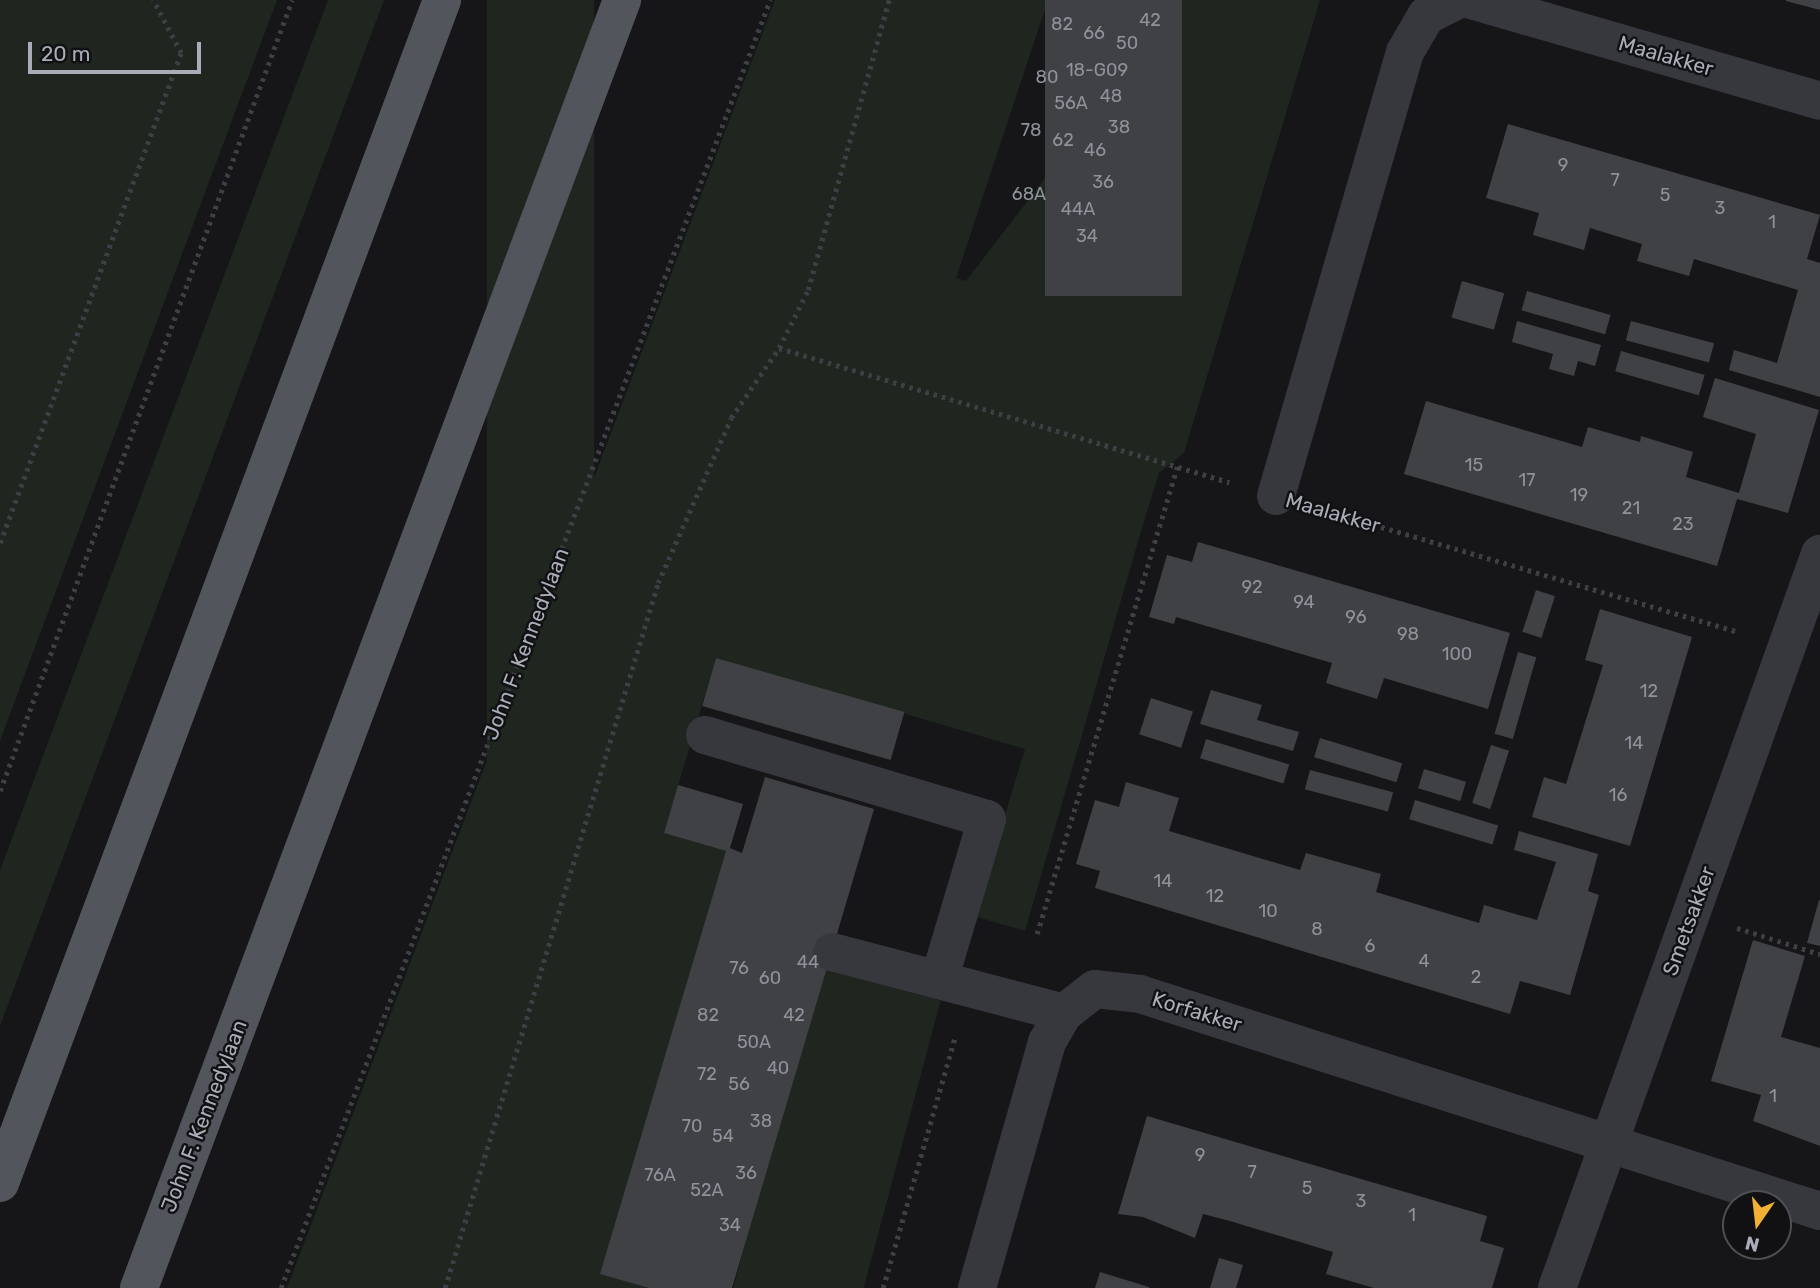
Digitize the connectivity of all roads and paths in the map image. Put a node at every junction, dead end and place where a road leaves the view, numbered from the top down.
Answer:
1 (153, 0) edge
2 (292, 0) edge
3 (442, 0) edge
4 (622, 0) edge
5 (770, 0) edge
6 (889, 0) edge
7 (1458, 0) edge
8 (1471, 0) edge
9 (1820, 101) edge
10 (779, 348) junction
11 (1177, 467) junction
12 (1276, 496) junction
13 (0, 543) edge
14 (1820, 554) edge
15 (1787, 646) junction
16 (705, 734) dead end
17 (0, 791) edge
18 (1691, 914) junction
19 (1037, 934) dead end
20 (832, 952) dead end
21 (1820, 954) edge
22 (939, 980) junction
23 (1017, 1001) junction
24 (1064, 1013) junction
25 (1610, 1141) junction
26 (0, 1184) edge
27 (1820, 1211) edge
28 (139, 1288) edge
29 (281, 1288) edge
30 (445, 1288) edge
31 (883, 1288) edge
32 (977, 1288) edge
33 (1557, 1288) edge

1 - 13 path
2 - 17 path
3 - 26 main road
4 - 28 main road, John F. Kennedylaan
5 - 29 path, John F. Kennedylaan
6 - 10 path
7 - 12 street, Maalakker
8 - 9 street, Maalakker
10 - 11 path
10 - 30 path
11 - 12 path
11 - 19 path
12 - 15 path, Maalakker
14 - 15 street, Smetsakker
15 - 18 street, Smetsakker
16 - 22 street
18 - 21 path
18 - 25 street, Smetsakker
20 - 22 street
22 - 23 street
23 - 24 street
23 - 31 path
24 - 25 street, Korfakker
24 - 32 street, Korfakker
25 - 27 street, Korfakker
25 - 33 street, Smetsakker

